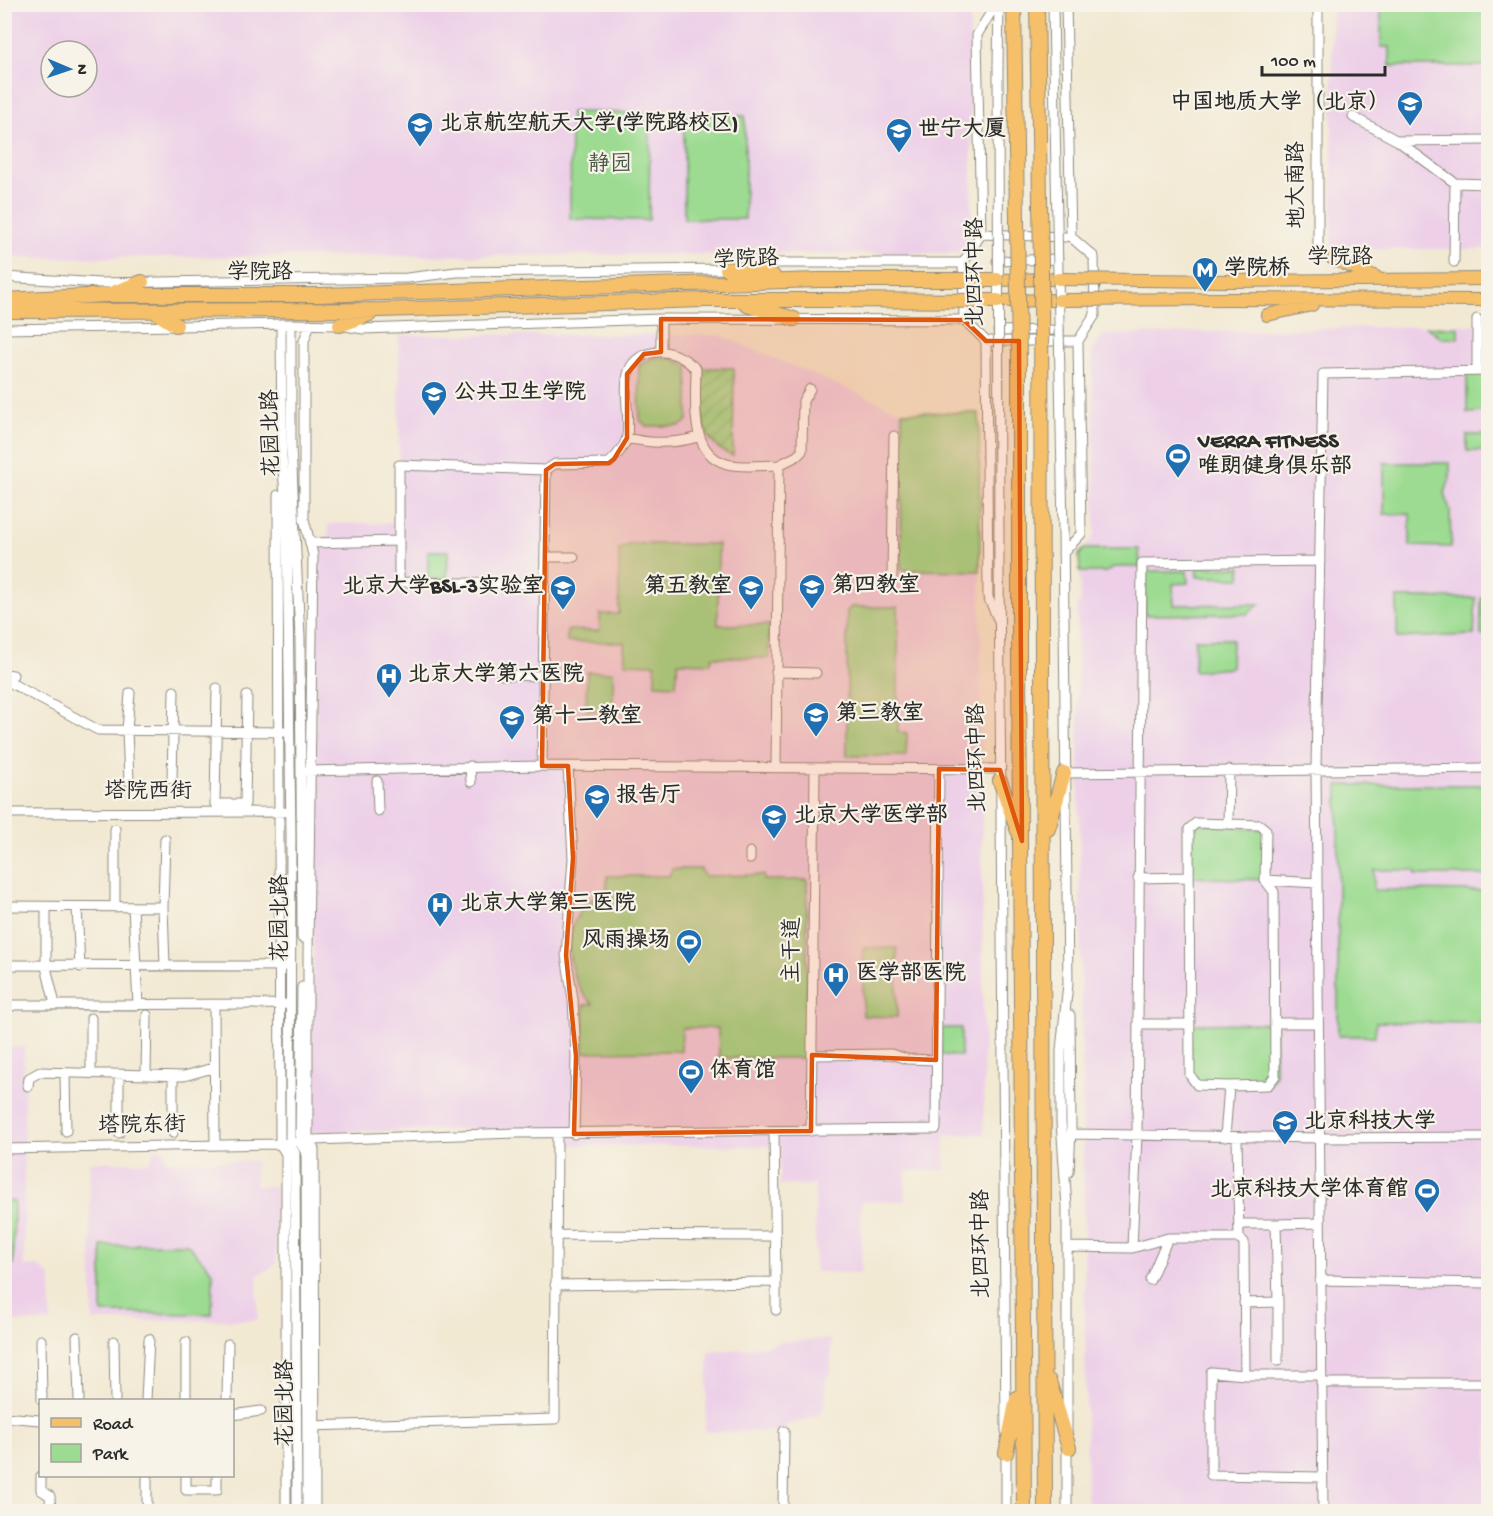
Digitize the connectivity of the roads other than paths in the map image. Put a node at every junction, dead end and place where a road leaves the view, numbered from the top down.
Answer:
1 (998, 4) edge
2 (1014, 4) edge
3 (1037, 4) edge
4 (1053, 4) edge
5 (1066, 4) edge
6 (1318, 4) edge
7 (1353, 117) dead end
8 (1488, 140) edge
9 (1398, 141) junction
10 (1455, 183) junction
11 (1488, 183) edge
12 (981, 234) junction
13 (1071, 237) junction
14 (1318, 258) dead end
15 (1058, 259) junction
16 (1333, 259) dead end
17 (997, 261) junction
18 (1454, 262) dead end
19 (963, 263) junction
20 (727, 269) junction
21 (4, 277) edge
22 (1058, 279) junction
23 (1488, 279) edge
24 (796, 280) junction
25 (998, 280) junction
26 (1383, 280) junction
27 (142, 282) junction
28 (107, 296) junction
29 (4, 300) edge
30 (1059, 300) junction
31 (1334, 300) junction
32 (1488, 300) edge
33 (998, 301) junction
34 (736, 302) junction
35 (381, 310) junction
36 (4, 313) edge
37 (157, 313) junction
38 (1268, 315) dead end
39 (661, 319) junction
40 (794, 319) junction
41 (964, 320) junction
42 (1477, 320) dead end
43 (286, 324) junction
44 (310, 324) junction
45 (176, 325) junction
46 (340, 325) junction
47 (4, 329) edge
48 (1059, 330) junction
49 (998, 331) junction
50 (986, 341) junction
51 (1078, 341) junction
52 (661, 352) junction
53 (1477, 371) junction
54 (1488, 371) edge
55 (810, 389) dead end
56 (894, 435) dead end
57 (698, 437) junction
58 (627, 438) junction
59 (779, 465) junction
60 (546, 470) junction
61 (278, 495) dead end
62 (399, 541) junction
63 (310, 543) junction
64 (1063, 553) junction
65 (545, 557) junction
66 (574, 557) dead end
67 (1320, 561) junction
68 (892, 577) dead end
69 (544, 584) junction
70 (1000, 625) junction
71 (776, 672) junction
72 (816, 673) dead end
73 (502, 675) dead end
74 (543, 676) junction
75 (4, 682) edge
76 (217, 688) dead end
77 (174, 691) dead end
78 (130, 693) dead end
79 (247, 696) dead end
80 (127, 730) junction
81 (171, 731) junction
82 (214, 731) junction
83 (247, 732) junction
84 (284, 732) junction
85 (542, 765) junction
86 (470, 766) junction
87 (568, 766) junction
88 (776, 768) junction
89 (1488, 768) edge
90 (814, 769) junction
91 (939, 769) junction
92 (1316, 769) junction
93 (1230, 770) junction
94 (306, 771) junction
95 (1139, 771) junction
96 (1064, 773) junction
97 (1000, 775) junction
98 (172, 779) dead end
99 (129, 780) dead end
100 (377, 781) dead end
101 (471, 782) dead end
102 (378, 811) dead end
103 (279, 812) junction
104 (291, 812) junction
105 (4, 813) edge
106 (1228, 824) junction
107 (115, 830) dead end
108 (165, 839) dead end
109 (1022, 841) junction
110 (1044, 842) junction
111 (1189, 877) junction
112 (1138, 878) junction
113 (1264, 880) junction
114 (1317, 883) junction
115 (4, 906) edge
116 (46, 907) junction
117 (77, 907) junction
118 (115, 907) junction
119 (133, 907) junction
120 (163, 907) junction
121 (4, 966) edge
122 (80, 966) junction
123 (165, 966) junction
124 (280, 966) junction
125 (291, 966) junction
126 (46, 967) junction
127 (135, 968) junction
128 (1068, 984) junction
129 (55, 1004) junction
130 (285, 1004) junction
131 (138, 1005) junction
132 (213, 1005) junction
133 (4, 1010) edge
134 (147, 1015) dead end
135 (91, 1018) dead end
136 (1275, 1023) junction
137 (1317, 1023) junction
138 (1138, 1024) junction
139 (1190, 1024) junction
140 (842, 1052) dead end
141 (887, 1052) dead end
142 (812, 1055) junction
143 (936, 1059) junction
144 (213, 1068) junction
145 (65, 1073) junction
146 (91, 1073) junction
147 (119, 1074) junction
148 (146, 1075) junction
149 (173, 1076) junction
150 (28, 1086) dead end
151 (1229, 1086) junction
152 (66, 1131) dead end
153 (774, 1131) junction
154 (812, 1131) junction
155 (119, 1133) dead end
156 (173, 1133) dead end
157 (557, 1134) junction
158 (574, 1134) junction
159 (1071, 1134) junction
160 (1137, 1135) junction
161 (1225, 1137) junction
162 (1238, 1137) junction
163 (1488, 1137) edge
164 (1318, 1138) junction
165 (300, 1142) junction
166 (280, 1144) junction
167 (215, 1145) junction
168 (4, 1149) edge
169 (1067, 1207) junction
170 (1320, 1223) junction
171 (1239, 1224) junction
172 (1276, 1224) junction
173 (556, 1235) junction
174 (776, 1236) junction
175 (1168, 1238) junction
176 (1239, 1238) junction
177 (1068, 1248) junction
178 (1132, 1248) junction
179 (1150, 1280) dead end
180 (1320, 1280) junction
181 (776, 1282) junction
182 (1488, 1283) edge
183 (555, 1285) junction
184 (1278, 1302) junction
185 (1244, 1303) junction
186 (776, 1310) dead end
187 (77, 1337) dead end
188 (149, 1339) dead end
189 (41, 1340) dead end
190 (114, 1341) dead end
191 (186, 1342) dead end
192 (228, 1344) dead end
193 (1278, 1361) dead end
194 (1044, 1366) junction
195 (1023, 1369) junction
196 (1245, 1375) junction
197 (1321, 1379) junction
198 (1488, 1383) edge
199 (42, 1399) edge
200 (79, 1399) edge
201 (115, 1399) edge
202 (146, 1399) edge
203 (186, 1399) edge
204 (227, 1399) edge
205 (261, 1411) dead end
206 (234, 1415) edge
207 (4, 1418) edge
208 (39, 1420) edge
209 (310, 1427) junction
210 (784, 1431) dead end
211 (1069, 1448) junction
212 (1006, 1453) junction
213 (41, 1477) edge
214 (147, 1477) edge
215 (186, 1477) edge
216 (217, 1477) edge
217 (1322, 1477) junction
218 (147, 1503) dead end
219 (51, 1512) edge
220 (286, 1512) edge
221 (297, 1512) edge
222 (307, 1512) edge
223 (315, 1512) edge
224 (783, 1512) edge
225 (1006, 1512) edge
226 (1023, 1512) edge
227 (1045, 1512) edge
228 (1066, 1512) edge
229 (1323, 1512) edge

1 - 12 street
1 - 17 street, 北四环中路, bridge
2 - 109 highway, 北四环中路, bridge
3 - 110 highway, bridge
4 - 15 street, bridge
5 - 13 street
6 - 14 street, 地大南路
7 - 9 street
8 - 9 street
9 - 10 street
10 - 11 street
10 - 18 street
12 - 13 street
12 - 19 street
13 - 51 street
15 - 17 street, bridge
15 - 22 street, bridge
16 - 26 main road
17 - 25 street, 北四环中路, bridge
19 - 20 street, 学院路
19 - 41 street
20 - 24 highway
20 - 27 street, 学院路
21 - 27 street, 学院路
22 - 25 main road, 学院路, bridge
22 - 26 main road, 学院路, bridge
22 - 30 street, bridge
23 - 26 main road, 学院路
24 - 25 highway, 学院路, bridge
24 - 28 highway, 学院路
25 - 33 street, 北四环中路, bridge
27 - 28 highway
28 - 29 highway, 学院路
30 - 31 main road, 学院路, bridge
30 - 33 main road, 学院路, bridge
30 - 48 street, bridge
31 - 32 main road, 学院路
31 - 38 main road
33 - 34 highway, 学院路, bridge
33 - 49 street, 北四环中路, bridge
34 - 35 highway, 学院路
34 - 40 highway
35 - 37 highway, 学院路
35 - 46 highway
36 - 37 highway, 学院路
37 - 45 highway
39 - 40 street
39 - 46 street
39 - 52 street
40 - 41 street
41 - 50 street
42 - 53 street
43 - 44 street
43 - 45 street
43 - 84 street, 花园北路
43 - 94 street, 花园北路
44 - 46 street
44 - 63 street
45 - 47 street
48 - 49 street, bridge
48 - 64 street, bridge
49 - 70 street, 北四环中路, bridge
50 - 51 street
50 - 70 street
51 - 64 street
52 - 57 street
52 - 58 street
53 - 54 street
53 - 67 street
55 - 59 street
56 - 68 street
57 - 58 street
57 - 59 street
58 - 60 street
59 - 71 street
60 - 62 street
60 - 65 street
61 - 84 street
62 - 63 street
62 - 69 street
63 - 94 street
64 - 96 street
65 - 66 street
65 - 69 street
67 - 92 street
67 - 95 street
69 - 74 street
70 - 97 street, 北四环中路
71 - 72 street
71 - 88 street
73 - 74 street
74 - 85 street
75 - 80 street
76 - 82 street
77 - 81 street
78 - 80 street
79 - 83 street
80 - 81 street
80 - 99 street
81 - 82 street
81 - 98 street
82 - 83 street
82 - 83 street
83 - 84 street
84 - 103 street
84 - 104 street, 花园北路
85 - 86 street
85 - 87 street
86 - 94 street
86 - 101 street
87 - 88 street
87 - 158 street
88 - 90 street
89 - 92 street
90 - 91 street
90 - 142 street, 主干道
91 - 97 street
91 - 143 street
92 - 93 street
92 - 114 street
93 - 95 street
93 - 106 street
94 - 165 street
95 - 96 street
95 - 112 street
96 - 110 highway
96 - 128 street
97 - 109 highway
97 - 212 street, 北四环中路
100 - 102 street
103 - 104 street, 塔院西街
103 - 105 street, 塔院西街
103 - 124 street
104 - 125 street, 花园北路
106 - 111 street
106 - 113 street
107 - 118 street
108 - 120 street
109 - 195 highway, 北四环中路
110 - 194 highway
111 - 112 street
111 - 139 street
112 - 138 street
113 - 114 street
113 - 136 street
114 - 137 street
115 - 116 street
116 - 117 street
116 - 126 street
117 - 118 street
117 - 122 street
118 - 119 street
119 - 120 street
119 - 127 street
120 - 123 street
121 - 126 street
122 - 126 street
122 - 127 street
123 - 124 street
123 - 127 street
124 - 125 street
124 - 130 street
125 - 130 street, 花园北路
126 - 129 street
127 - 131 street
128 - 159 street
128 - 169 street
129 - 131 street
129 - 133 street
130 - 132 street
130 - 165 street, 花园北路
130 - 166 street
131 - 132 street
132 - 144 street
134 - 148 street
135 - 146 street
136 - 137 street
136 - 151 street
137 - 164 street
138 - 139 street
138 - 160 street
139 - 151 street
140 - 141 street
142 - 143 street
142 - 154 street, 主干道
143 - 154 street, 塔院东街
144 - 149 street
144 - 167 street
145 - 146 street
145 - 150 street
145 - 152 street
146 - 147 street
147 - 148 street
147 - 155 street
148 - 149 street
149 - 156 street
151 - 161 street
153 - 154 street, 塔院东街
153 - 158 street, 塔院东街
153 - 174 street
157 - 158 street, 塔院东街
157 - 165 street, 塔院东街
157 - 173 street
159 - 160 street
159 - 169 street
160 - 161 street
160 - 178 street
161 - 162 street
162 - 164 street
162 - 171 street
163 - 164 street
164 - 170 street
165 - 166 street, 塔院东街
165 - 209 street
165 - 221 street, 花园北路
166 - 167 street, 塔院东街
166 - 220 street
167 - 168 street, 塔院东街
169 - 177 street
170 - 172 street
170 - 180 street
171 - 172 street
171 - 176 street
172 - 184 street
173 - 174 street
173 - 183 street
174 - 181 street
175 - 176 street
175 - 178 street
175 - 179 street
176 - 185 street
177 - 178 street
177 - 211 street
180 - 182 street
180 - 197 street
181 - 183 street
181 - 186 street
183 - 209 street
184 - 185 street
184 - 193 street
185 - 196 street
187 - 200 street
188 - 202 street
189 - 199 street
190 - 201 street
191 - 203 street
192 - 204 street
194 - 211 highway
194 - 227 highway
195 - 212 highway
195 - 226 highway, 北四环中路
196 - 197 street
196 - 217 street
197 - 198 street
197 - 217 street
205 - 206 street
207 - 208 street
209 - 222 street, 花园北路
209 - 223 street
210 - 224 street
211 - 228 street
212 - 225 street, 北四环中路
213 - 219 street
214 - 218 street
215 - 216 street
217 - 229 street

